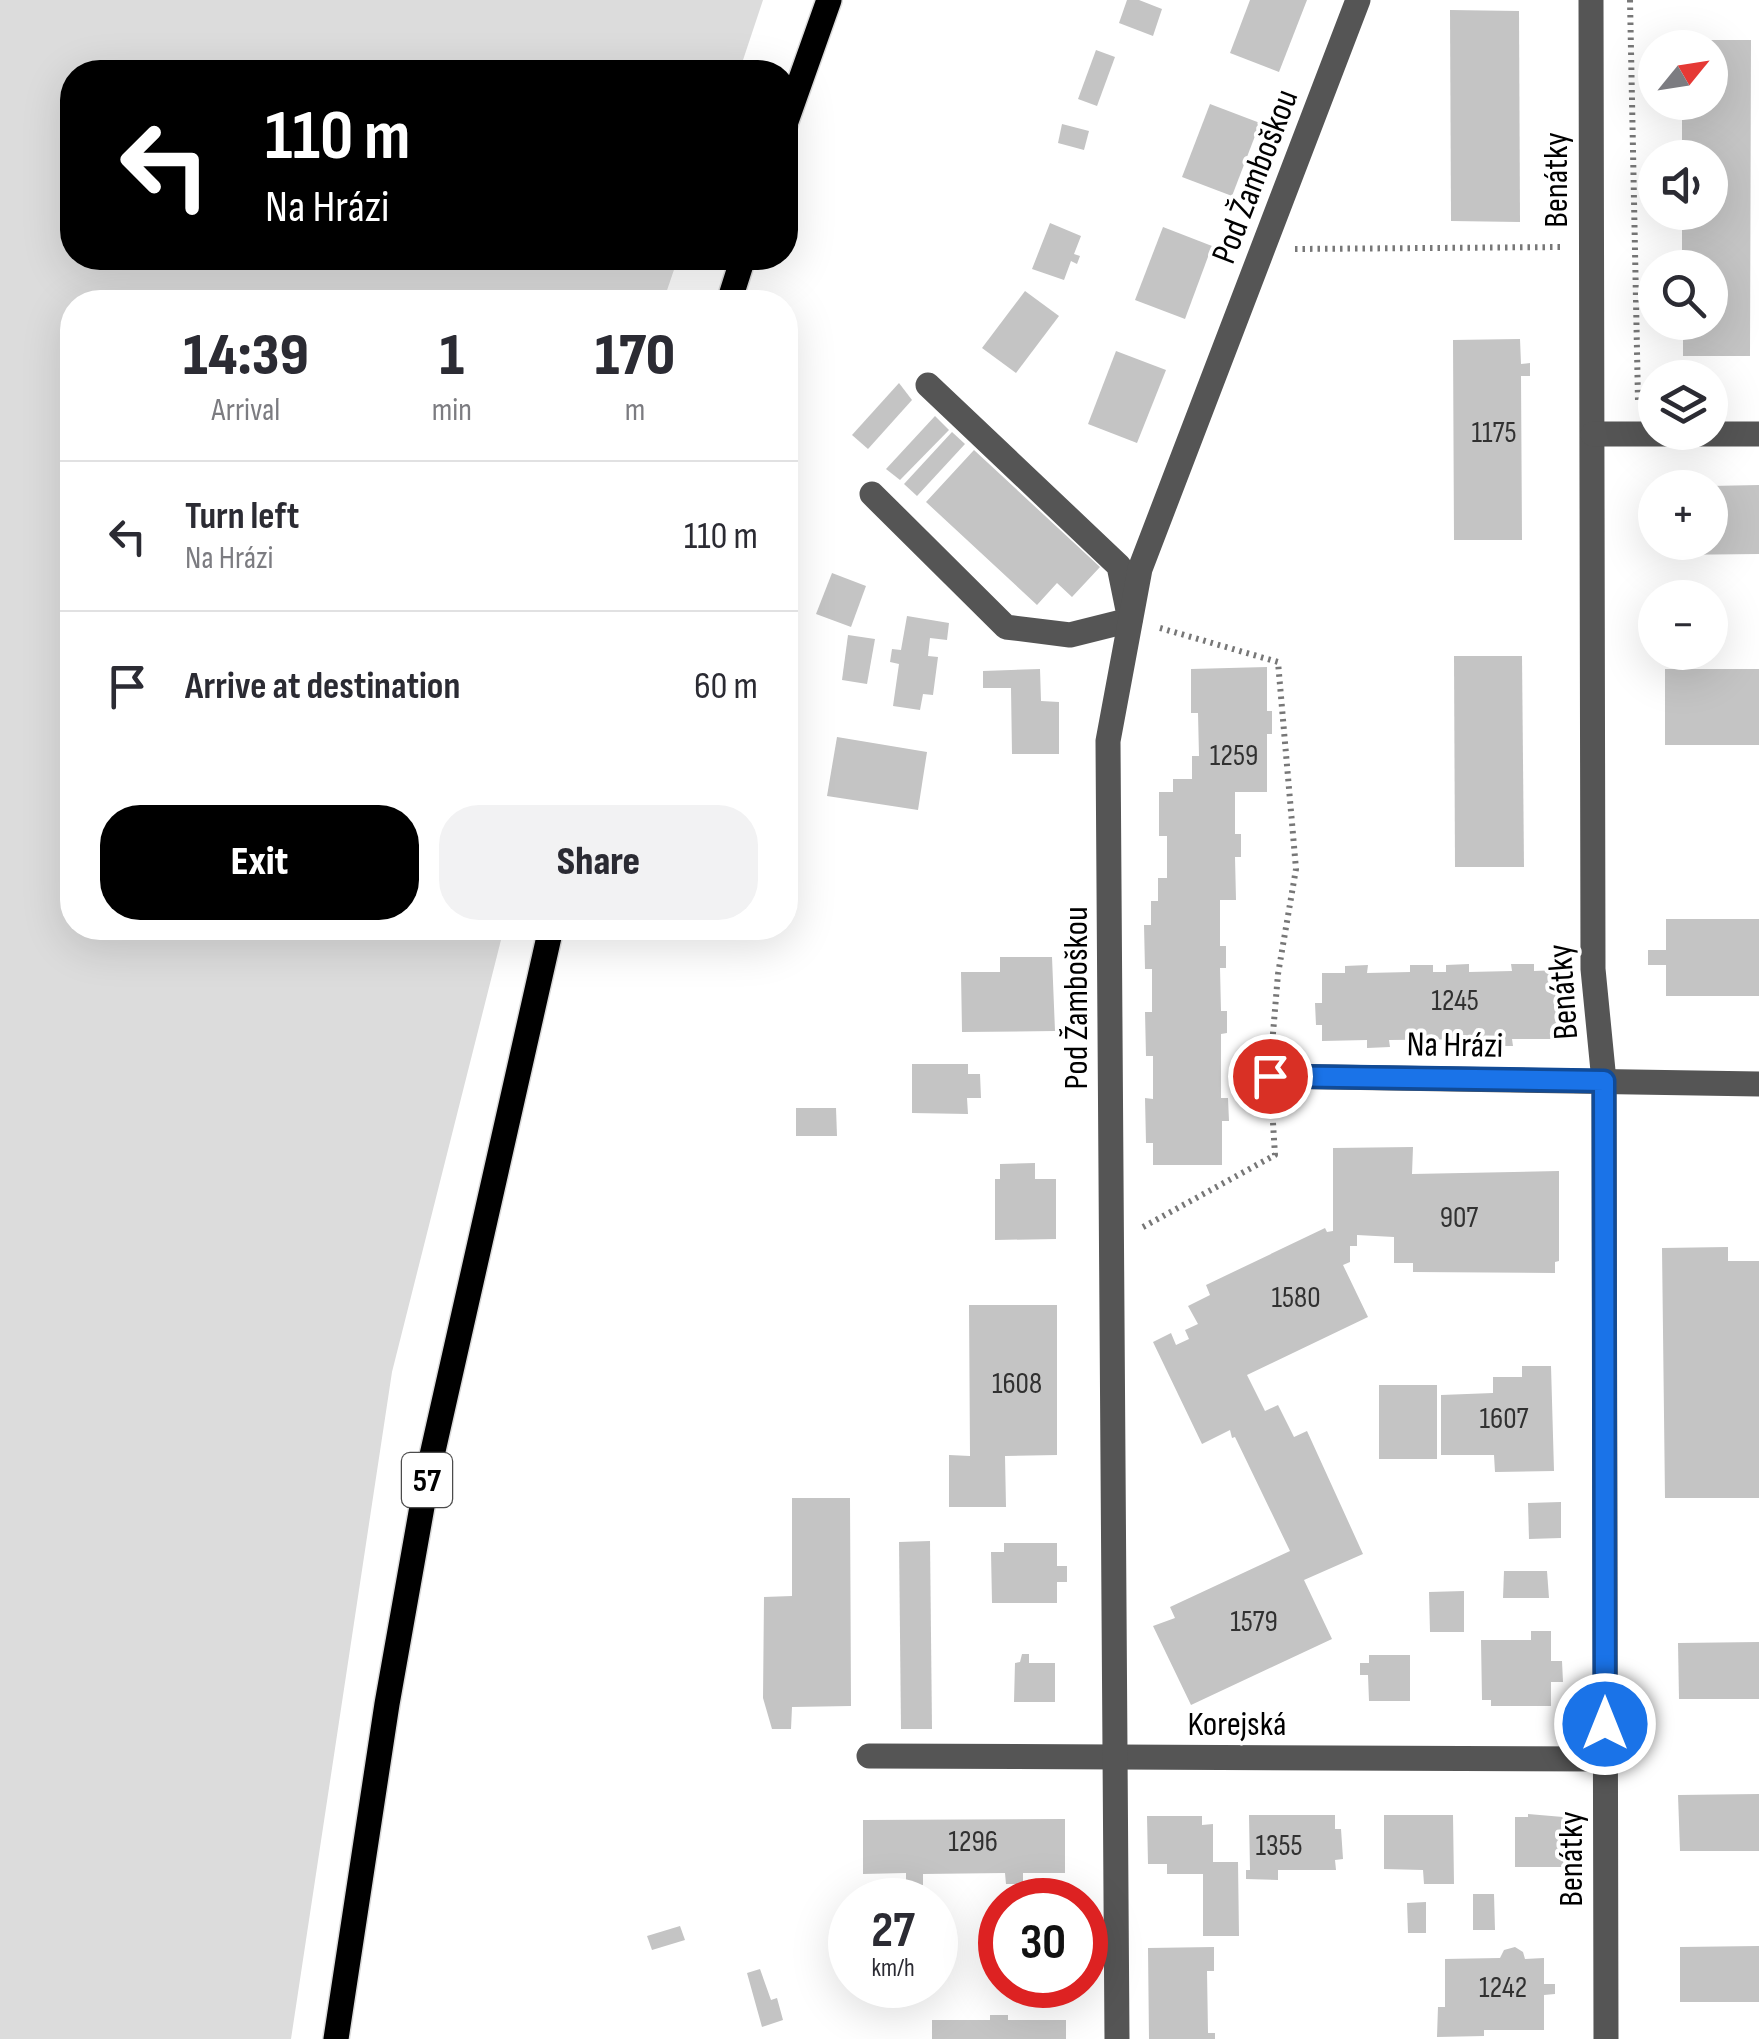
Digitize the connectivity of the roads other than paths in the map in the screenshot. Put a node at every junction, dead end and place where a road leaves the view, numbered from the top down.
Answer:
1 (829, 0) edge
2 (1358, 0) edge
3 (1591, 0) edge
4 (798, 87) edge
5 (928, 386) dead end
6 (1593, 434) junction
7 (1759, 434) edge
8 (872, 494) dead end
9 (1130, 620) junction
10 (548, 940) edge
11 (1270, 1076) road end
12 (1604, 1081) junction
13 (1759, 1084) edge
14 (870, 1756) dead end
15 (1115, 1757) junction
16 (1605, 1759) junction
17 (336, 2039) edge
18 (1117, 2039) edge
19 (1606, 2039) edge

1 - 4 main road
2 - 9 street, Pod Žamboškou
3 - 6 street, Benátky
5 - 9 street
6 - 7 street
6 - 12 street, Benátky
8 - 9 street
9 - 15 street, Pod Žamboškou
10 - 17 main road, 57
11 - 12 street, Na Hrázi
12 - 13 street, Na Hrázi
12 - 16 street, Benátky
14 - 15 street, Korejská
15 - 16 street, Korejská
15 - 18 street, Pod Žamboškou
16 - 19 street, Benátky

